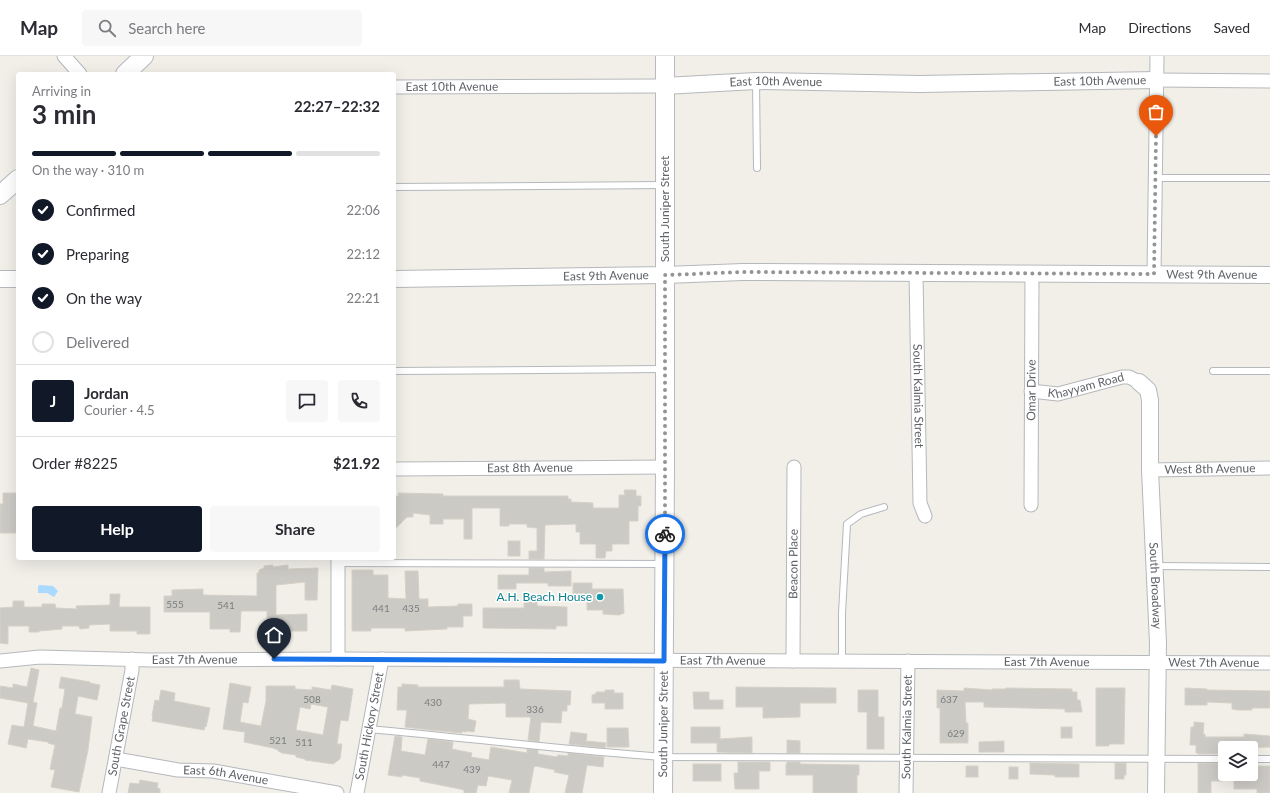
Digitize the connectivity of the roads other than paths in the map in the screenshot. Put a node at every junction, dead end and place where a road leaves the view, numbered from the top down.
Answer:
1 (64, 56) edge
2 (144, 56) edge
3 (665, 56) edge
4 (1157, 56) edge
5 (78, 72) edge
6 (129, 72) edge
7 (1157, 80) junction
8 (756, 81) junction
9 (1270, 81) edge
10 (396, 86) edge
11 (664, 86) junction
12 (757, 168) dead end
13 (1155, 178) junction
14 (1270, 178) edge
15 (16, 181) edge
16 (665, 185) junction
17 (396, 187) edge
18 (0, 195) edge
19 (916, 274) junction
20 (1032, 274) junction
21 (1154, 274) junction
22 (665, 275) junction
23 (1270, 275) edge
24 (0, 279) edge
25 (16, 279) edge
26 (396, 279) edge
27 (665, 369) junction
28 (396, 371) edge
29 (1213, 371) dead end
30 (1270, 371) edge
31 (1139, 382) joint
32 (1031, 391) junction
33 (665, 467) junction
34 (794, 467) dead end
35 (1270, 468) edge
36 (396, 469) edge
37 (1150, 470) junction
38 (1031, 505) dead end
39 (884, 507) dead end
40 (925, 516) dead end
41 (338, 560) edge
42 (665, 564) junction
43 (1153, 566) junction
44 (1270, 566) edge
45 (132, 659) junction
46 (338, 659) junction
47 (382, 659) junction
48 (0, 661) edge
49 (664, 661) junction
50 (793, 661) junction
51 (842, 661) junction
52 (908, 661) junction
53 (1157, 662) junction
54 (1270, 663) edge
55 (370, 729) junction
56 (664, 757) junction
57 (907, 758) junction
58 (1156, 758) junction
59 (116, 759) junction
60 (1218, 759) edge
61 (1258, 759) edge
62 (1270, 759) edge
63 (109, 793) edge
64 (337, 793) edge
65 (357, 793) edge
66 (663, 793) edge
67 (906, 793) edge
68 (1156, 793) edge

1 - 5 street
2 - 6 main road
3 - 11 main road, South Juniper Street
4 - 7 street
7 - 8 street, East 10th Avenue
7 - 9 street
7 - 13 street
8 - 11 street, East 10th Avenue
8 - 12 lane
10 - 11 street, East 10th Avenue
11 - 16 main road, South Juniper Street
13 - 14 lane
13 - 21 street
15 - 18 main road
16 - 17 lane
16 - 22 main road, South Juniper Street
19 - 20 street, East 9th Avenue
19 - 22 street, East 9th Avenue
19 - 40 street, South Kalmia Street
20 - 21 street, East 9th Avenue
20 - 32 street, Omar Drive
21 - 23 street, West 9th Avenue
22 - 26 street, East 9th Avenue
22 - 27 main road, South Juniper Street
24 - 25 street
27 - 28 lane
27 - 33 main road, South Juniper Street
29 - 30 lane
31 - 32 street, Khayyam Road
31 - 37 street, South Broadway
32 - 38 street, Omar Drive
33 - 36 street, East 8th Avenue
33 - 42 main road, South Juniper Street
34 - 50 street, Beacon Place
35 - 37 street, West 8th Avenue
37 - 43 street, South Broadway
39 - 51 lane
41 - 42 lane
41 - 46 street
42 - 49 main road, South Juniper Street
43 - 44 lane
43 - 53 street, South Broadway
45 - 46 street, East 7th Avenue
45 - 48 street, East 7th Avenue
45 - 59 street, South Grape Street
46 - 47 street, East 7th Avenue
47 - 49 street, East 7th Avenue
47 - 55 street, South Hickory Street
49 - 50 street, East 7th Avenue
49 - 56 main road, South Juniper Street
50 - 51 street, East 7th Avenue
51 - 52 street, East 7th Avenue
52 - 53 street, East 7th Avenue
52 - 57 street, South Kalmia Street
53 - 54 street, West 7th Avenue
53 - 58 street, South Broadway
55 - 56 lane
55 - 65 street, South Hickory Street
56 - 57 lane
56 - 66 main road, South Juniper Street
57 - 58 lane
57 - 67 street, South Kalmia Street
58 - 60 lane
58 - 68 street, South Broadway
59 - 63 street, South Grape Street
59 - 64 street, East 6th Avenue
61 - 62 lane

